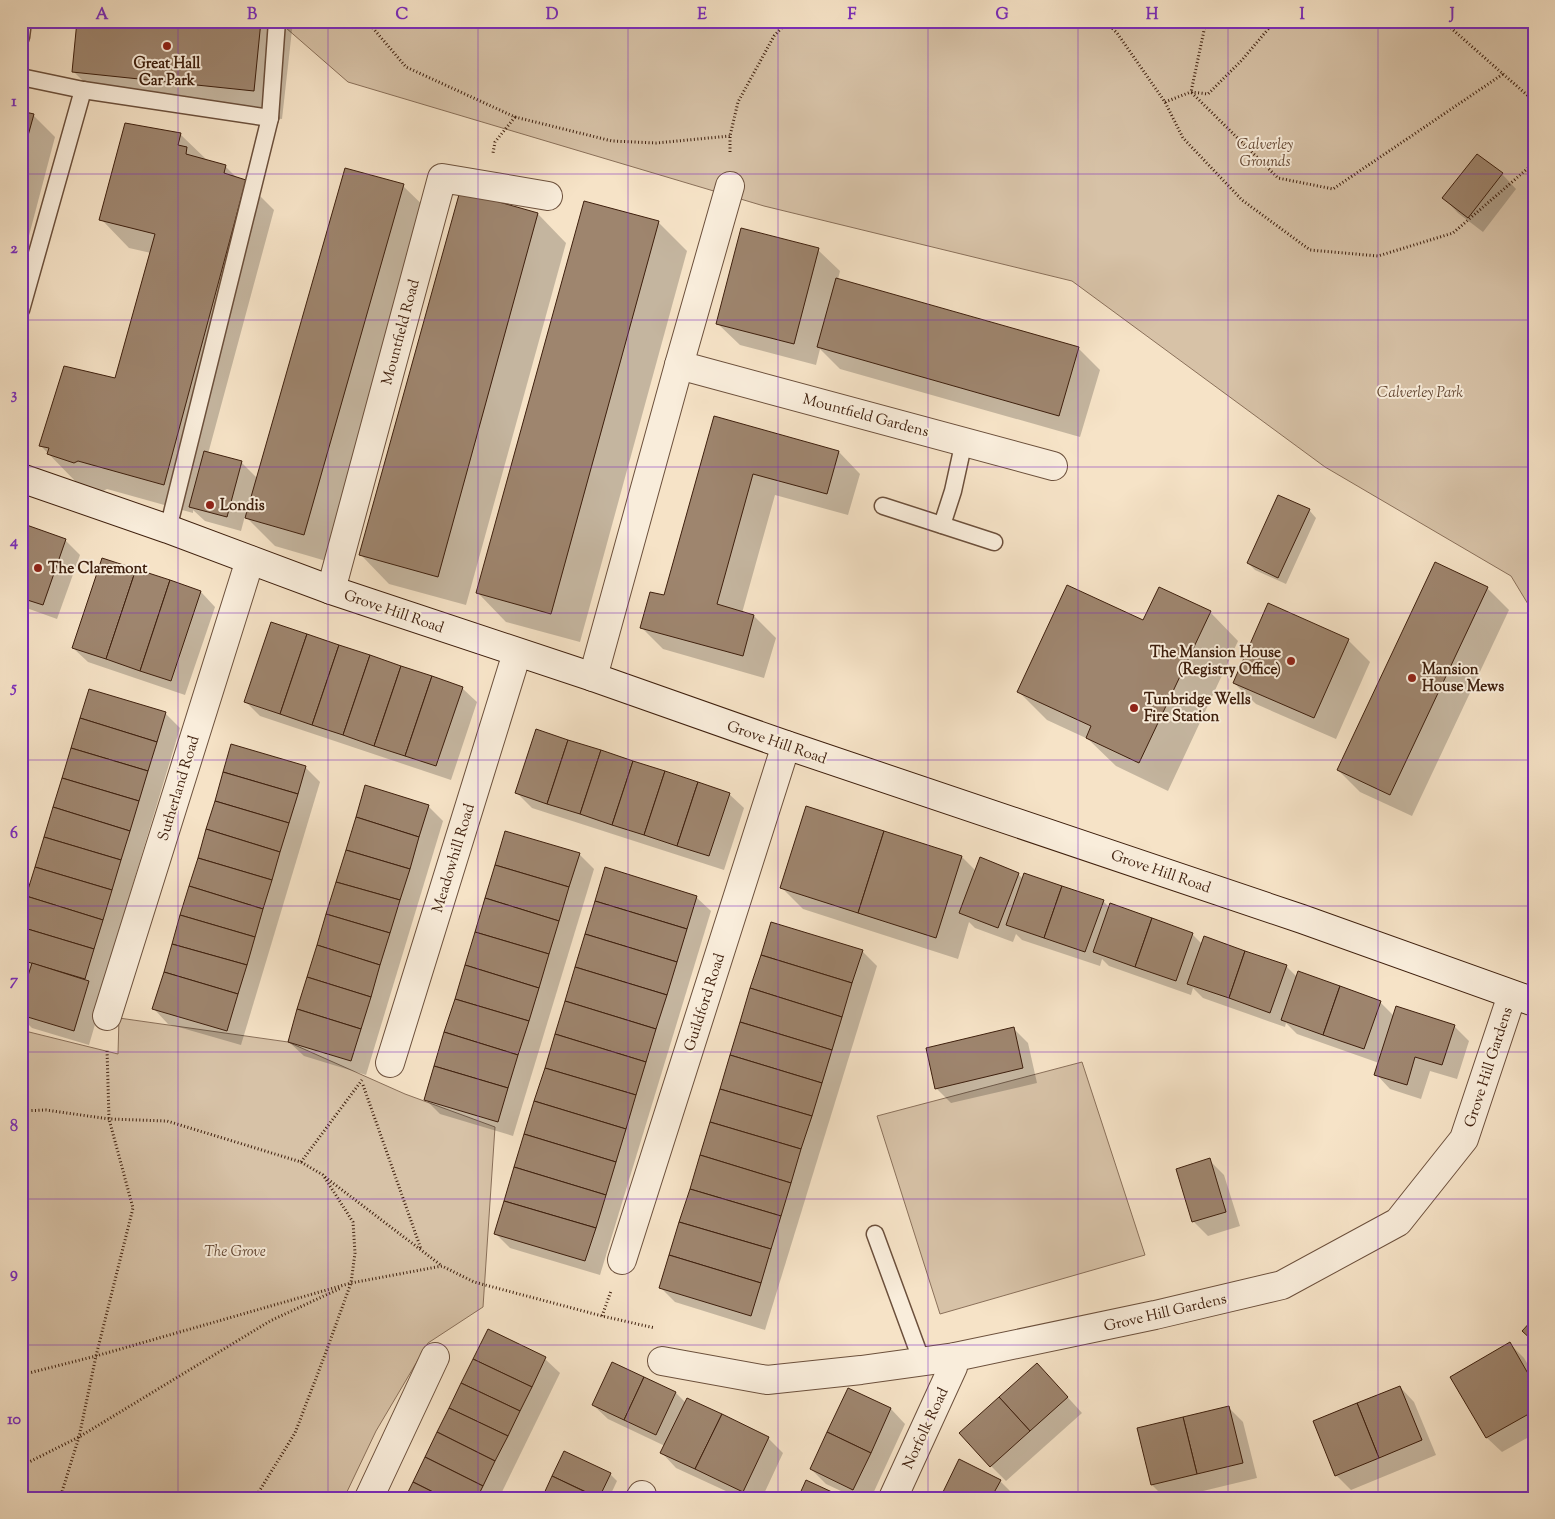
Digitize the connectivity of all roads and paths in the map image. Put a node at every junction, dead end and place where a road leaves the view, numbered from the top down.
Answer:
1 (23, 21) edge
2 (277, 21) edge
3 (371, 21) edge
4 (788, 21) edge
5 (1105, 21) edge
6 (1206, 21) edge
7 (1275, 21) edge
8 (1443, 21) edge
9 (21, 37) edge
10 (1502, 74) junction
11 (21, 77) edge
12 (83, 90) junction
13 (1191, 92) junction
14 (1534, 101) edge
15 (1165, 102) junction
16 (515, 117) junction
17 (270, 118) junction
18 (1534, 163) edge
19 (486, 185) junction
20 (730, 186) dead end
21 (548, 196) dead end
22 (21, 310) edge
23 (679, 365) junction
24 (964, 441) junction
25 (1053, 466) dead end
26 (21, 478) edge
27 (883, 506) dead end
28 (942, 525) junction
29 (168, 529) junction
30 (994, 542) dead end
31 (250, 560) junction
32 (331, 590) junction
33 (517, 653) junction
34 (593, 677) junction
35 (786, 745) junction
36 (1523, 998) edge
37 (107, 1016) joint
38 (390, 1063) joint
39 (362, 1080) junction
40 (21, 1111) edge
41 (109, 1119) junction
42 (301, 1162) junction
43 (323, 1175) junction
44 (875, 1234) dead end
45 (421, 1249) junction
46 (622, 1260) dead end
47 (442, 1266) junction
48 (474, 1282) dead end
49 (351, 1283) junction
50 (96, 1356) junction
51 (435, 1357) dead end
52 (955, 1357) junction
53 (662, 1361) dead end
54 (922, 1362) junction
55 (21, 1376) edge
56 (79, 1437) junction
57 (21, 1466) edge
58 (60, 1498) edge
59 (255, 1498) edge
60 (369, 1498) edge
61 (892, 1498) edge

1 - 9 lane
2 - 17 lane
3 - 16 path
4 - 16 path
5 - 15 path
6 - 13 path
7 - 13 path
8 - 10 path
10 - 13 path
10 - 14 path
11 - 12 lane
12 - 17 lane
12 - 22 lane
13 - 15 path
15 - 18 path
16 - 19 path
17 - 29 lane
19 - 21 street, Mountfield Road
19 - 32 street, Mountfield Road
20 - 23 street
23 - 24 street, Mountfield Gardens
23 - 34 street
24 - 25 street, Mountfield Gardens
24 - 28 lane
26 - 29 street, Grove Hill Road
27 - 28 lane
28 - 30 lane
29 - 31 street, Grove Hill Road
31 - 32 street, Grove Hill Road
31 - 37 street, Sutherland Road
32 - 33 street, Grove Hill Road
33 - 34 street, Grove Hill Road
33 - 38 street, Meadowhill Road
34 - 35 street, Grove Hill Road
35 - 36 street, Grove Hill Road
35 - 46 street, Guildford Road
36 - 52 street, Grove Hill Gardens
37 - 41 path
38 - 39 path
39 - 42 path
39 - 45 path
40 - 41 path
41 - 42 path
41 - 50 path
42 - 43 path
43 - 45 path
43 - 49 path
44 - 54 lane
45 - 47 path
47 - 48 path
47 - 49 path
49 - 50 path
49 - 56 path
49 - 59 path
50 - 55 path
50 - 56 path
51 - 60 street
52 - 54 street, Grove Hill Gardens
52 - 61 street, Norfolk Road
53 - 54 street, Grove Hill Gardens
56 - 57 path
56 - 58 path

